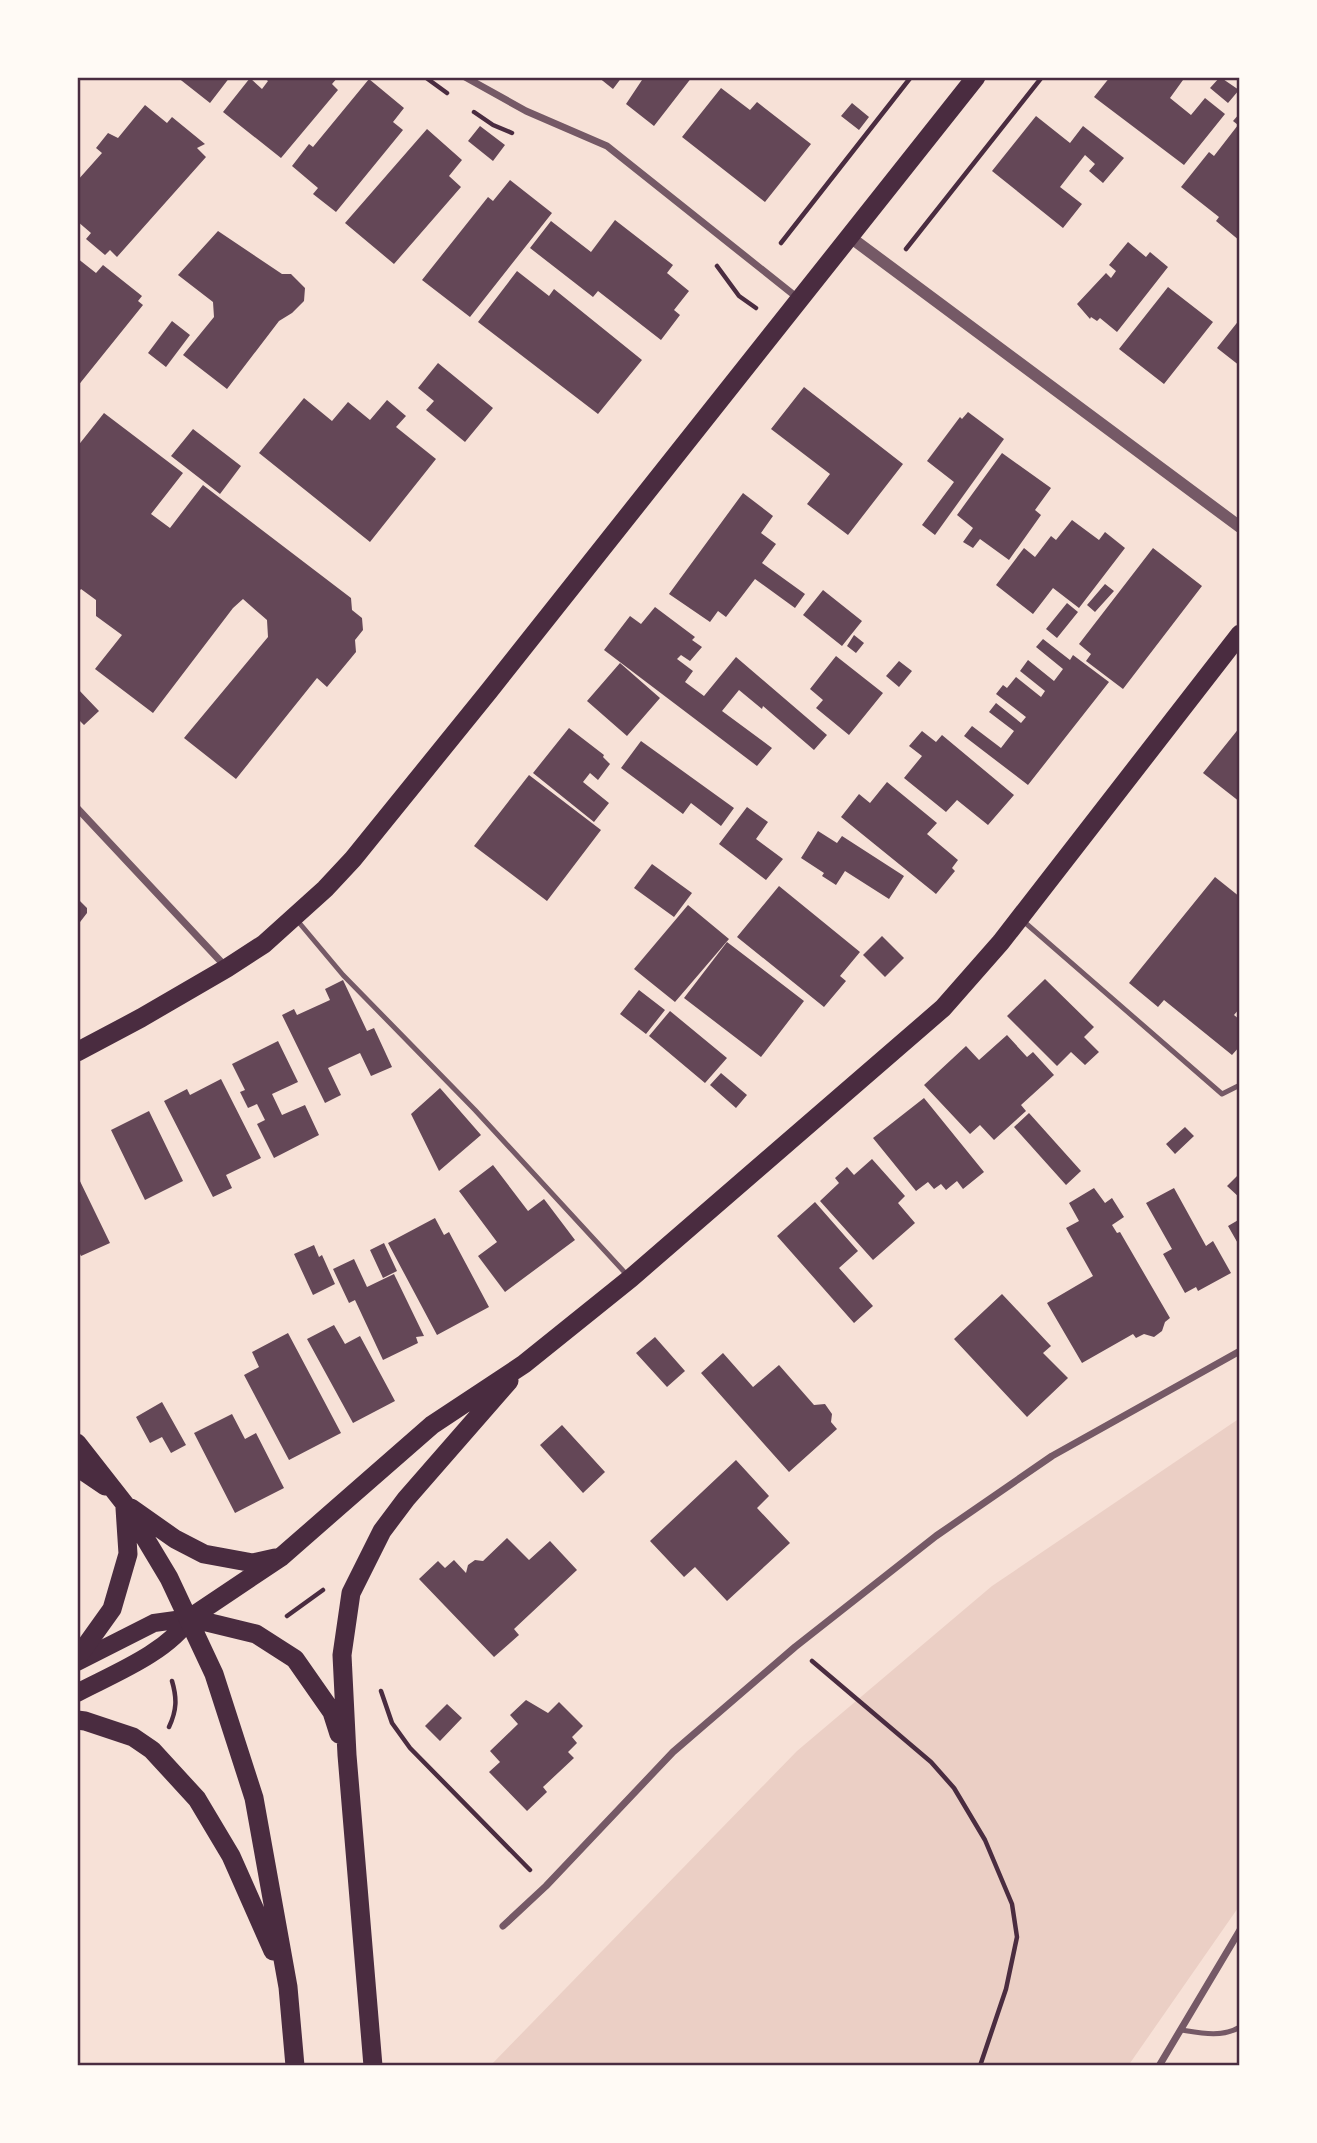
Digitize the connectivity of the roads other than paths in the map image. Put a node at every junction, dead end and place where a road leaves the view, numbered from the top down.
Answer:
1 (465, 77) edge
2 (976, 77) edge
3 (850, 237) junction
4 (799, 300) junction
5 (1240, 527) edge
6 (1240, 634) edge
7 (77, 808) edge
8 (295, 918) junction
9 (1019, 918) junction
10 (227, 968) junction
11 (77, 1052) edge
12 (1240, 1085) edge
13 (631, 1278) junction
14 (1240, 1351) edge
15 (524, 1364) junction
16 (77, 1443) edge
17 (77, 1467) edge
18 (124, 1503) junction
19 (281, 1557) junction
20 (190, 1618) junction
21 (77, 1660) edge
22 (77, 1693) edge
23 (77, 1720) edge
24 (347, 1755) junction
25 (503, 1926) dead end
26 (1240, 1930) edge
27 (288, 1987) junction
28 (1240, 2027) edge
29 (1181, 2030) junction
30 (295, 2066) edge
31 (373, 2066) edge
32 (1159, 2066) edge

1 - 4 street
2 - 3 highway
3 - 4 highway
3 - 5 street
4 - 8 highway
6 - 9 highway
7 - 10 street
8 - 10 highway
8 - 13 lane
9 - 12 lane
9 - 13 highway
10 - 11 highway
13 - 15 highway
14 - 25 street
15 - 19 highway
15 - 24 highway
16 - 18 highway
17 - 18 highway
18 - 19 highway
18 - 20 highway
18 - 21 highway
19 - 20 highway
20 - 21 main road
20 - 22 main road
20 - 24 highway
20 - 27 highway
23 - 27 highway
24 - 31 highway
26 - 29 street
27 - 30 highway
28 - 29 lane
29 - 32 street

